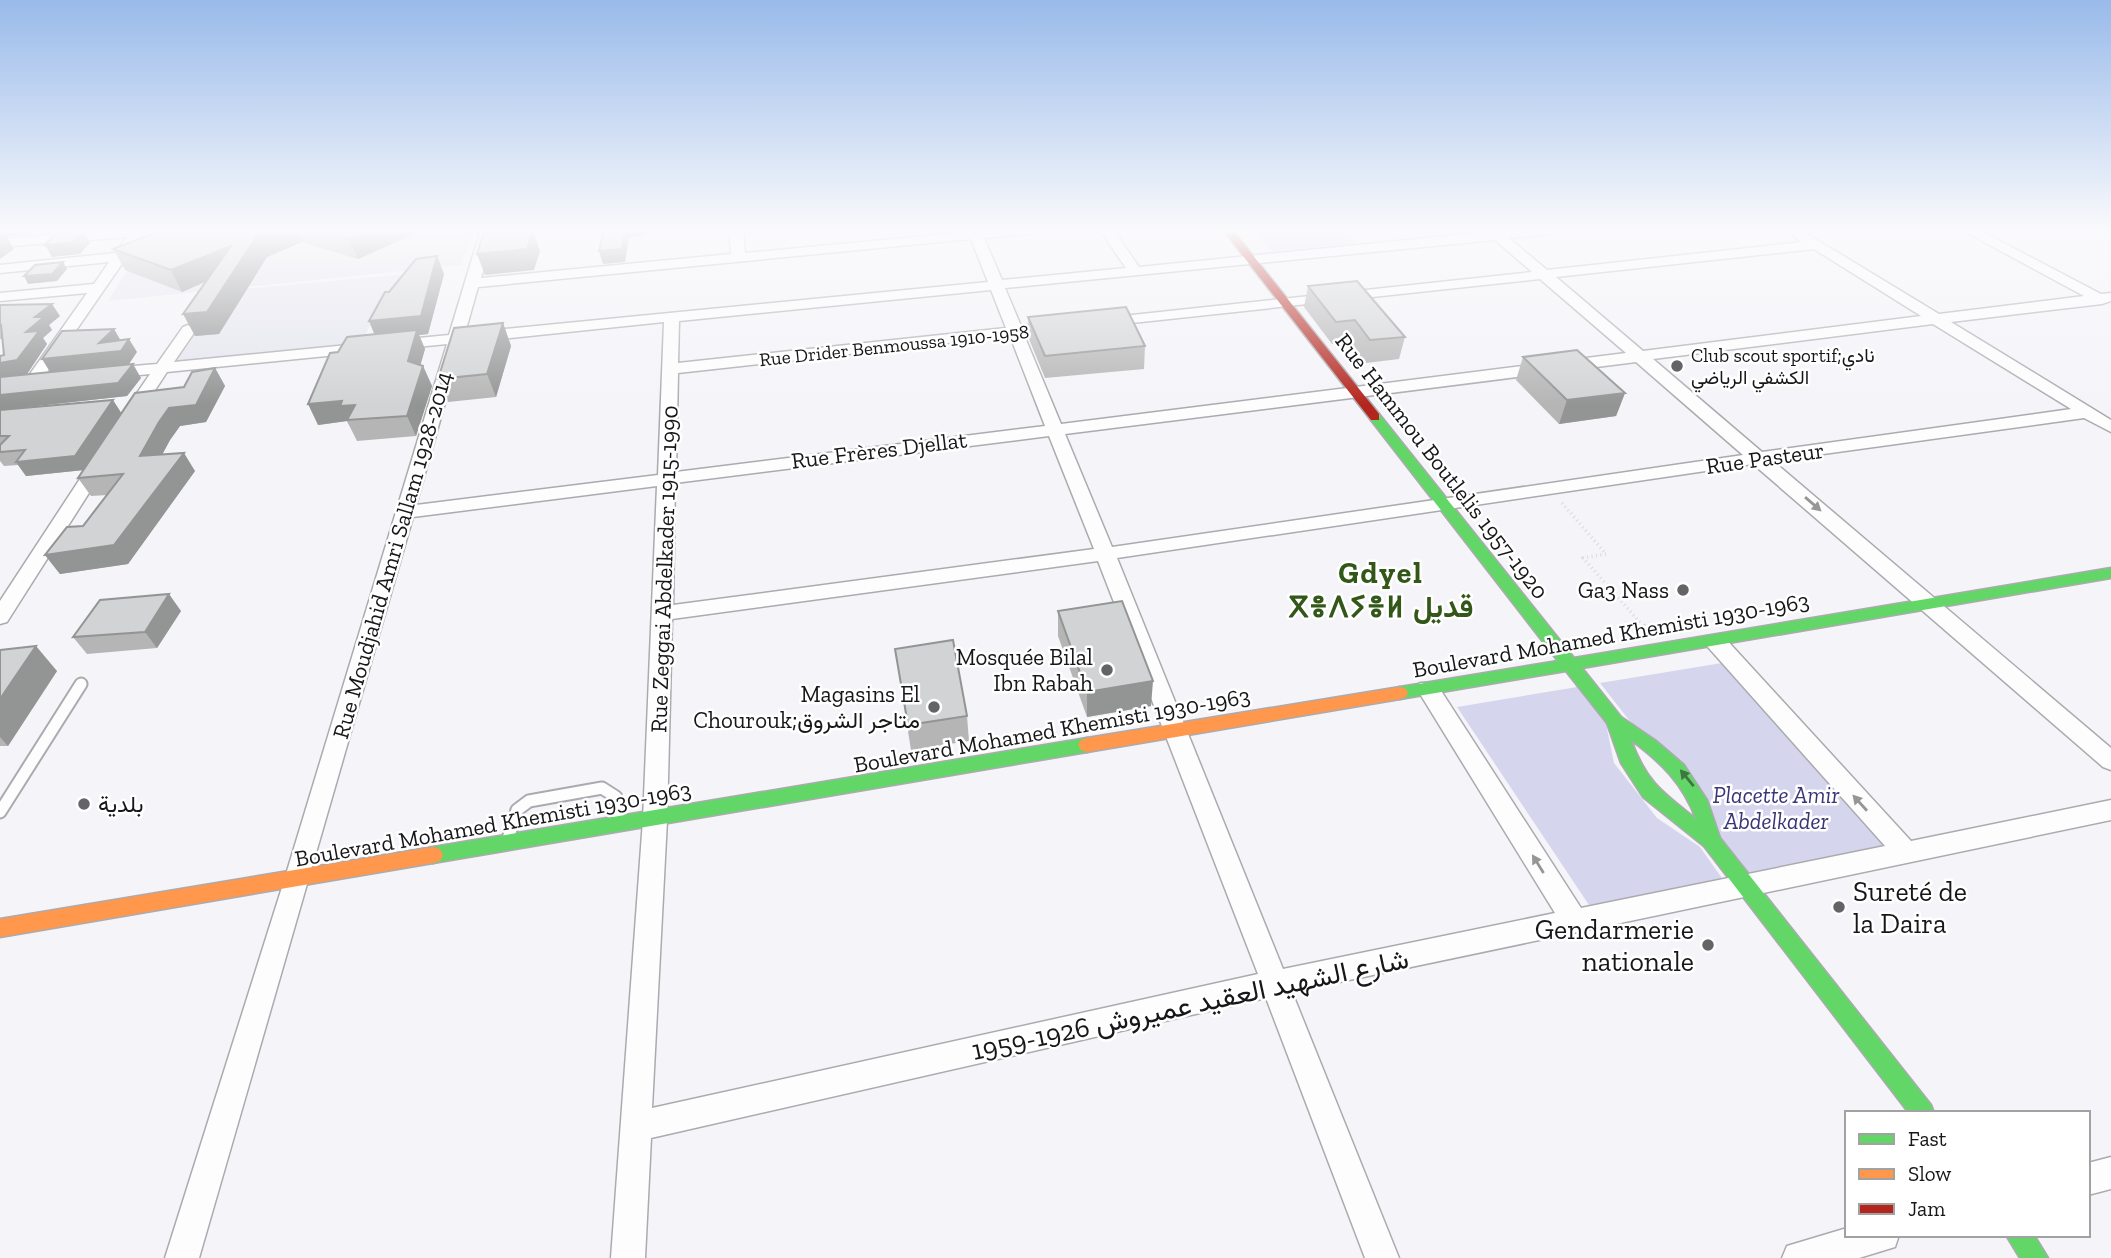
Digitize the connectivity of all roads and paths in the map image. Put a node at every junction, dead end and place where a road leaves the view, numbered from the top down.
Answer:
1 (96, 288) joint
2 (471, 288) edge
3 (979, 288) edge
4 (997, 288) edge
5 (1273, 288) edge
6 (1422, 288) edge
7 (1559, 288) edge
8 (1885, 288) edge
9 (2083, 288) edge
10 (0, 297) edge
11 (2107, 300) edge
12 (1285, 302) junction
13 (672, 318) junction
14 (1936, 319) junction
15 (188, 330) edge
16 (1014, 332) junction
17 (456, 339) junction
18 (1640, 357) junction
19 (160, 368) junction
20 (670, 369) junction
21 (97, 374) edge
22 (59, 378) edge
23 (1354, 390) junction
24 (138, 403) junction
25 (111, 406) edge
26 (2088, 412) junction
27 (124, 425) edge
28 (2111, 427) edge
29 (1053, 428) junction
30 (109, 448) edge
31 (1761, 459) junction
32 (667, 477) junction
33 (1548, 488) junction
34 (1443, 502) junction
35 (405, 512) junction
36 (1104, 554) junction
37 (2111, 573) edge
38 (1929, 605) junction
39 (663, 613) junction
40 (0, 617) edge
41 (1715, 641) junction
42 (1664, 649) junction
43 (1569, 665) junction
44 (81, 684) dead end
45 (1427, 689) junction
46 (1615, 721) junction
47 (1177, 732) junction
48 (2111, 761) edge
49 (2111, 810) edge
50 (0, 812) edge
51 (655, 820) junction
52 (620, 826) junction
53 (1711, 841) junction
54 (506, 845) junction
55 (1906, 853) junction
56 (296, 881) junction
57 (1747, 887) junction
58 (1575, 922) junction
59 (0, 928) edge
60 (1276, 983) junction
61 (1921, 1111) edge
62 (634, 1127) junction
63 (2111, 1173) edge
64 (2090, 1178) edge
65 (1876, 1237) edge
66 (2020, 1237) edge
67 (182, 1258) edge
68 (628, 1258) edge
69 (1382, 1258) edge
70 (1799, 1258) edge
71 (2036, 1258) edge

1 - 10 street
1 - 22 street
2 - 17 street, Rue Moudjahid Amri Sallam 1928-2014
3 - 13 street
4 - 16 street
5 - 12 main road, Rue Hammou Boutlelis 1957-1920
6 - 12 street, Rue Drider Benmoussa 1910-1958
7 - 18 street
8 - 14 street
9 - 11 street
11 - 14 street, Rue Frères Djellat
12 - 16 street, Rue Drider Benmoussa 1910-1958
12 - 23 main road, Rue Hammou Boutlelis 1957-1920
13 - 17 street
13 - 20 street, Rue Zeggai Abdelkader 1915-1990
14 - 18 street, Rue Frères Djellat
14 - 26 street
15 - 19 street
16 - 20 street, Rue Drider Benmoussa 1910-1958
16 - 29 street
17 - 19 street
17 - 35 street, Rue Moudjahid Amri Sallam 1928-2014
18 - 23 street, Rue Frères Djellat
18 - 31 street
19 - 21 street
19 - 24 street
20 - 32 street, Rue Zeggai Abdelkader 1915-1990
23 - 29 street, Rue Frères Djellat
23 - 34 main road, Rue Hammou Boutlelis 1957-1920
24 - 25 street
24 - 27 street
26 - 28 street
26 - 31 street, Rue Pasteur
29 - 32 street, Rue Frères Djellat
29 - 36 street
30 - 40 street
31 - 33 street, Rue Pasteur
31 -> 38 street
32 - 35 street, Rue Frères Djellat
32 - 39 street, Rue Zeggai Abdelkader 1915-1990
33 - 34 street, Rue Pasteur
33 - 42 path
34 - 36 street, Rue Pasteur
34 - 43 main road, Rue Hammou Boutlelis 1957-1920
35 - 56 street, Rue Moudjahid Amri Sallam 1928-2014
36 - 39 street, Rue Pasteur
36 - 47 street
37 - 38 main road, Boulevard Mohamed Khemisti 1930-1963
38 - 41 main road, Boulevard Mohamed Khemisti 1930-1963
38 - 48 street
39 - 51 street, Rue Zeggai Abdelkader 1915-1990
41 - 42 main road, Boulevard Mohamed Khemisti 1930-1963
55 -> 41 street
42 - 43 main road, Boulevard Mohamed Khemisti 1930-1963
43 - 45 main road, Boulevard Mohamed Khemisti 1930-1963
43 - 46 main road, Rue Hammou Boutlelis 1957-1920
44 - 50 lane
45 - 47 main road, Boulevard Mohamed Khemisti 1930-1963
58 -> 45 street
46 - 53 main road
53 -> 46 main road
47 - 51 main road, Boulevard Mohamed Khemisti 1930-1963
47 - 60 street
49 - 55 street, شارع الشهيد العقيد عميروش 1926-1959
51 - 52 main road, Boulevard Mohamed Khemisti 1930-1963
51 - 62 street, Rue Zeggai Abdelkader 1915-1990
52 - 54 main road, Boulevard Mohamed Khemisti 1930-1963
52 - 54 lane
53 - 57 main road
54 - 56 main road, Boulevard Mohamed Khemisti 1930-1963
55 - 57 street, شارع الشهيد العقيد عميروش 1926-1959
56 - 59 main road, Boulevard Mohamed Khemisti 1930-1963
56 - 67 street, Rue Moudjahid Amri Sallam 1928-2014
57 - 58 street, شارع الشهيد العقيد عميروش 1926-1959
57 - 61 main road
58 - 60 street, شارع الشهيد العقيد عميروش 1926-1959
60 - 62 street, شارع الشهيد العقيد عميروش 1926-1959
60 - 69 street
62 - 68 street, Rue Zeggai Abdelkader 1915-1990
63 - 64 street
65 - 70 street
66 - 71 main road

